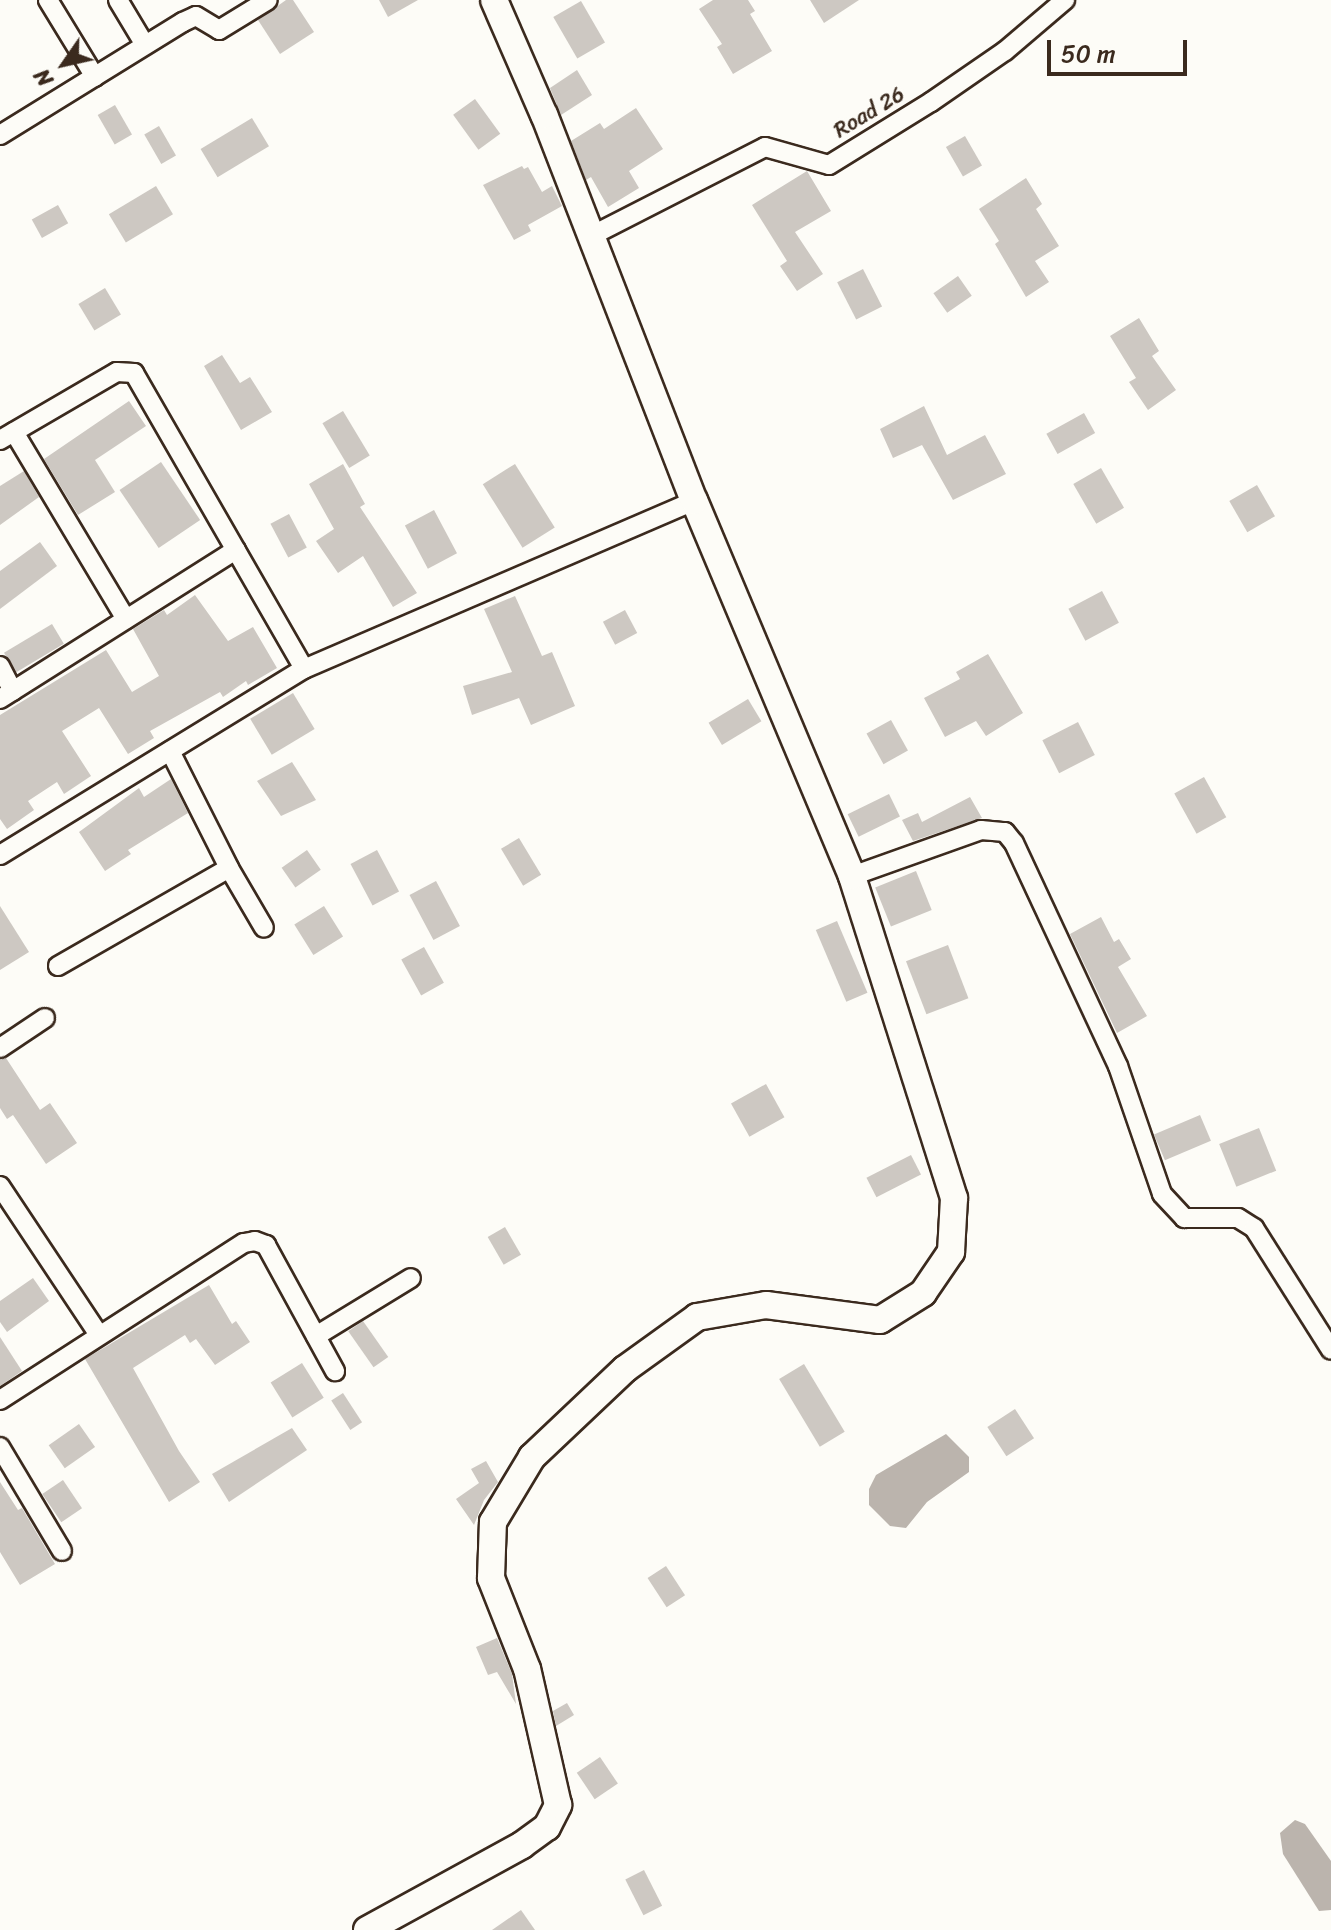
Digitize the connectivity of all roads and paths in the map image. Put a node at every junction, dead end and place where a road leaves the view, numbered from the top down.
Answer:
1 (48, 0) edge
2 (118, 0) edge
3 (268, 0) edge
4 (494, 0) edge
5 (1065, 0) edge
6 (145, 45) junction
7 (95, 77) junction
8 (2, 129) edge
9 (591, 236) junction
10 (7, 436) edge
11 (694, 501) junction
12 (236, 550) junction
13 (126, 619) junction
14 (0, 666) edge
15 (304, 669) junction
16 (7, 695) edge
17 (170, 751) junction
18 (0, 855) edge
19 (229, 868) junction
20 (852, 876) junction
21 (264, 928) dead end
22 (58, 966) dead end
23 (45, 1018) dead end
24 (0, 1048) edge
25 (3, 1196) edge
26 (411, 1278) dead end
27 (99, 1335) junction
28 (316, 1336) junction
29 (1331, 1350) edge
30 (335, 1371) dead end
31 (0, 1400) edge
32 (0, 1447) edge
33 (62, 1551) dead end
34 (367, 1930) edge

1 - 7 street
2 - 6 street
3 - 6 street
4 - 9 main road
5 - 9 street, Road 26
6 - 7 street
7 - 8 street
9 - 11 main road
10 - 12 street
10 - 13 street
11 - 15 street
11 - 20 main road
12 - 13 street
12 - 15 street
13 - 16 street
14 - 16 street
15 - 17 street
17 - 18 street
17 - 19 street
19 - 21 street
19 - 22 street
20 - 29 street
20 - 34 main road
23 - 24 street
25 - 27 street
26 - 28 street
27 - 28 street
27 - 31 street
28 - 30 street
32 - 33 street

